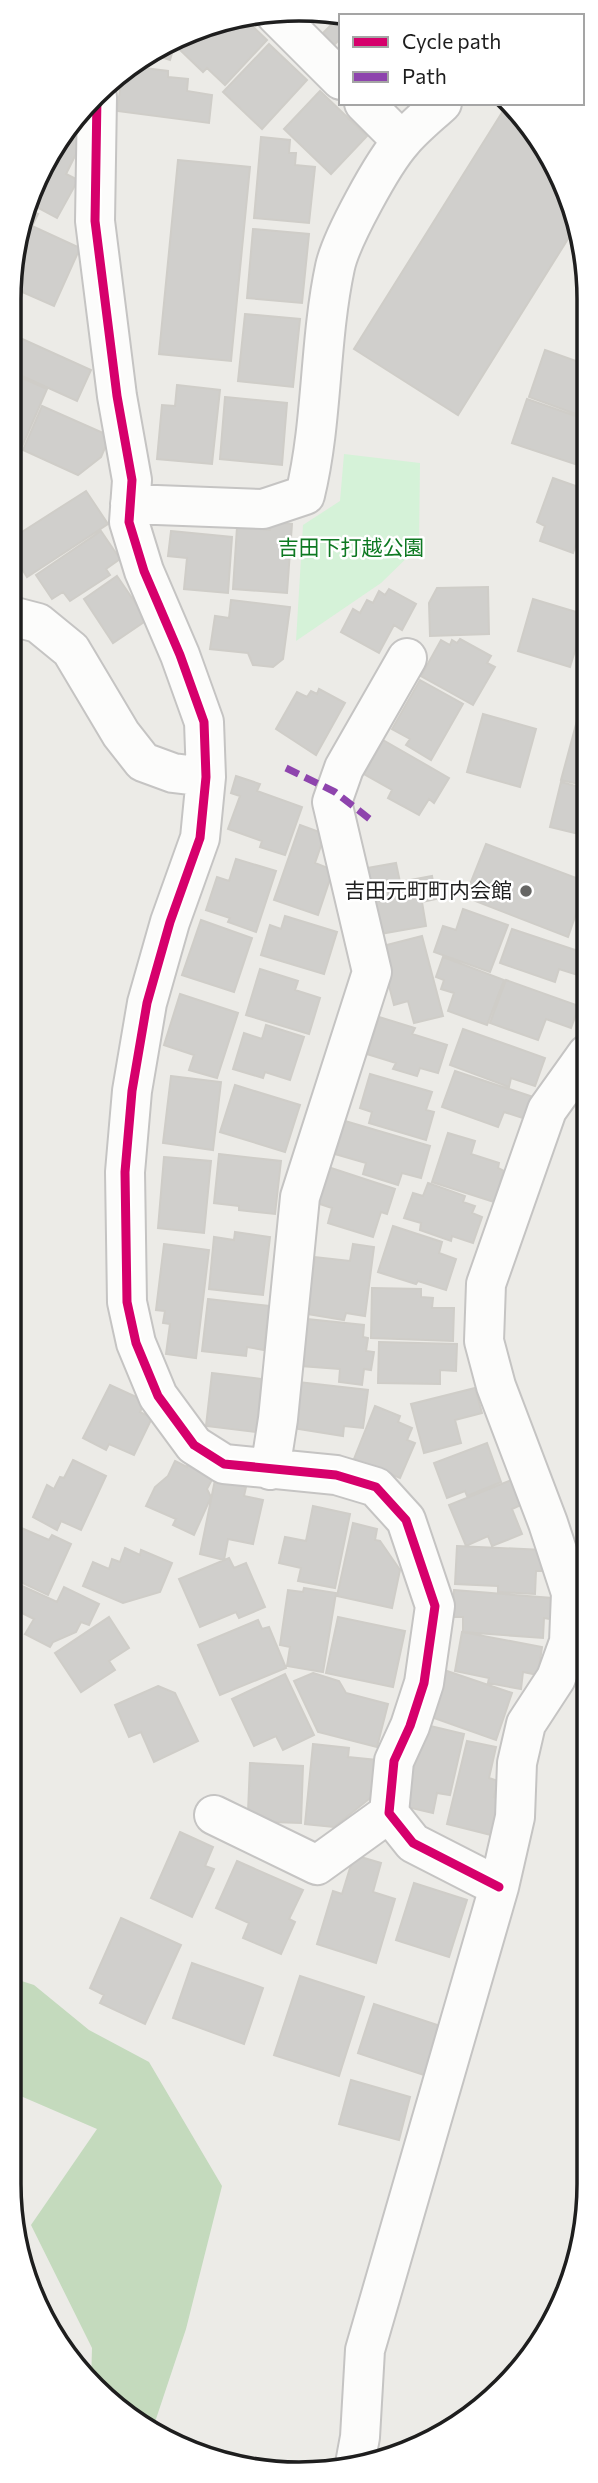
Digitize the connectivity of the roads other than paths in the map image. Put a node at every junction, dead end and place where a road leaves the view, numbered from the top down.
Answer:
1 (283, 22) edge
2 (339, 78) edge
3 (367, 105) edge
4 (440, 105) edge
5 (97, 108) edge
6 (402, 141) junction
7 (130, 504) junction
8 (21, 619) edge
9 (407, 658) dead end
10 (206, 776) junction
11 (577, 1068) edge
12 (270, 1470) junction
13 (389, 1813) junction
14 (214, 1815) dead end
15 (499, 1887) junction
16 (356, 2456) edge

1 - 2 street
3 - 6 street
4 - 6 street
5 - 7 street
6 - 7 street
7 - 10 street
8 - 10 street
9 - 12 street
10 - 12 street
11 - 15 street
12 - 13 street
13 - 14 street
13 - 15 street
15 - 16 street

